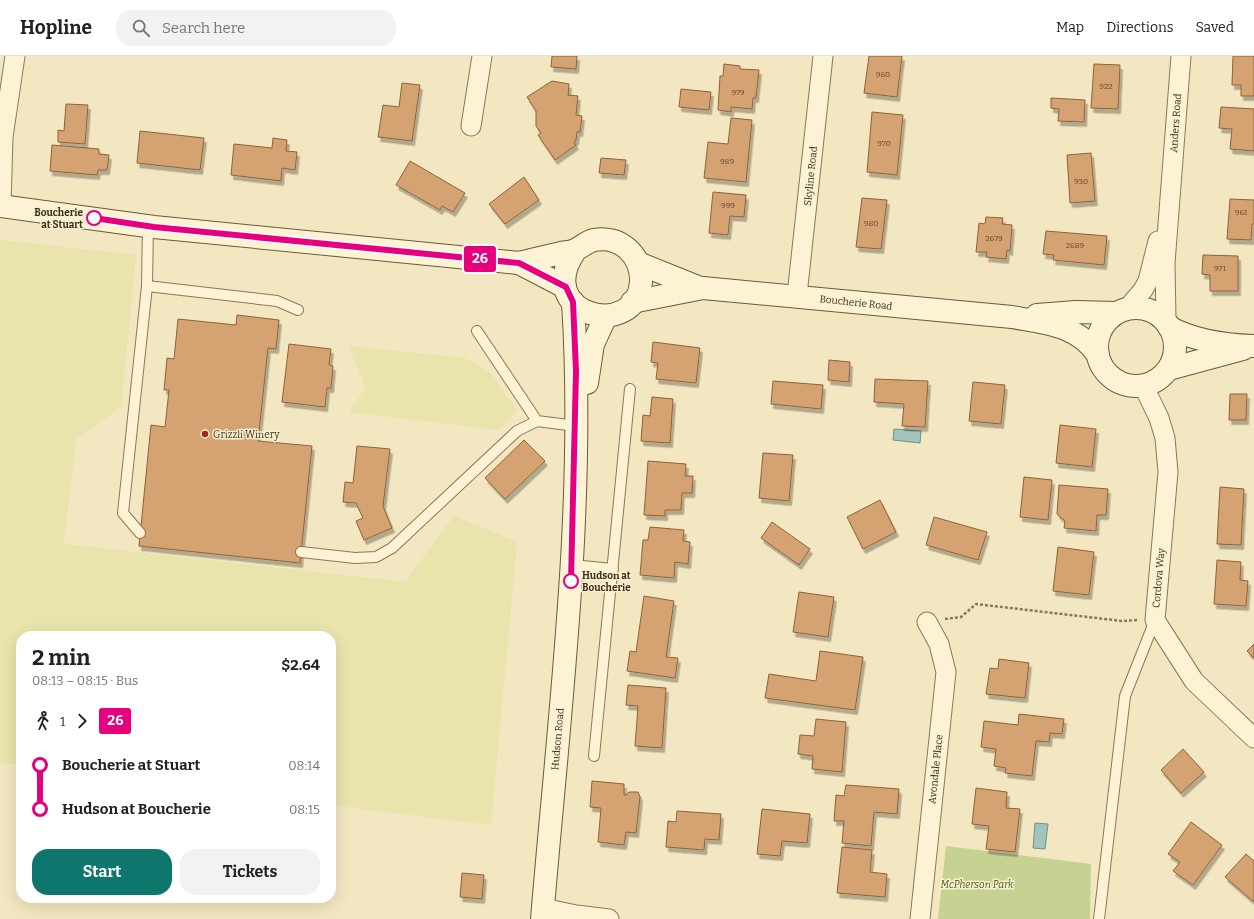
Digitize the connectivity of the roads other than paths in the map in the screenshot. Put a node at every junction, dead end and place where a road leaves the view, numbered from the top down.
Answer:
1 (482, 56) edge
2 (823, 56) edge
3 (1181, 56) edge
4 (10, 57) edge
5 (471, 126) dead end
6 (1171, 191) junction
7 (1, 206) edge
8 (148, 225) junction
9 (575, 250) junction
10 (519, 263) junction
11 (638, 263) junction
12 (147, 286) junction
13 (700, 288) junction
14 (569, 294) junction
15 (796, 296) junction
16 (632, 302) junction
17 (298, 310) dead end
18 (1122, 311) junction
19 (606, 316) junction
20 (1012, 317) junction
21 (1168, 324) junction
22 (477, 331) dead end
23 (1253, 346) edge
24 (1098, 355) junction
25 (1168, 369) junction
26 (1144, 385) junction
27 (630, 389) dead end
28 (537, 421) junction
29 (576, 426) junction
30 (140, 533) dead end
31 (301, 552) dead end
32 (573, 562) junction
33 (613, 569) junction
34 (1155, 620) junction
35 (927, 622) road end
36 (1254, 738) edge
37 (594, 756) dead end
38 (542, 914) edge
39 (609, 919) edge
40 (920, 919) edge
41 (1099, 919) edge

1 - 5 street
2 - 15 street, Skyline Road
3 - 6 street, Anders Road
4 - 7 street
6 - 18 street, Anders Road
6 - 21 street, Anders Road
7 - 8 main road, Boucherie Road
8 - 10 main road, Boucherie Road
8 - 12 lane
9 - 10 main road, Boucherie Road
9 - 11 main road, Boucherie Road
9 - 14 main road
10 - 14 main road, Boucherie Road
11 - 13 main road, Boucherie Road
11 - 16 main road, Boucherie Road
12 - 17 lane
12 - 30 lane
13 - 15 main road, Boucherie Road
13 - 16 main road, Boucherie Road
14 - 19 main road, Boucherie Road
14 - 29 main road, Hudson Road
15 - 20 main road, Boucherie Road
16 - 19 main road, Boucherie Road
18 - 20 main road, Boucherie Road
18 - 21 main road
18 - 24 main road
19 - 32 main road, Hudson Road
20 - 24 main road, Boucherie Road
21 - 23 main road
21 - 25 main road
22 - 28 lane
23 - 25 main road
24 - 26 main road
25 - 26 main road
26 - 34 street, Cordova Way
27 - 33 lane
28 - 29 lane
28 - 31 lane
29 - 32 main road, Hudson Road
32 - 33 lane
32 - 38 main road, Hudson Road
33 - 37 lane
34 - 36 street, Cordova Way
34 - 41 lane
35 - 40 street, Avondale Place
38 - 39 street

